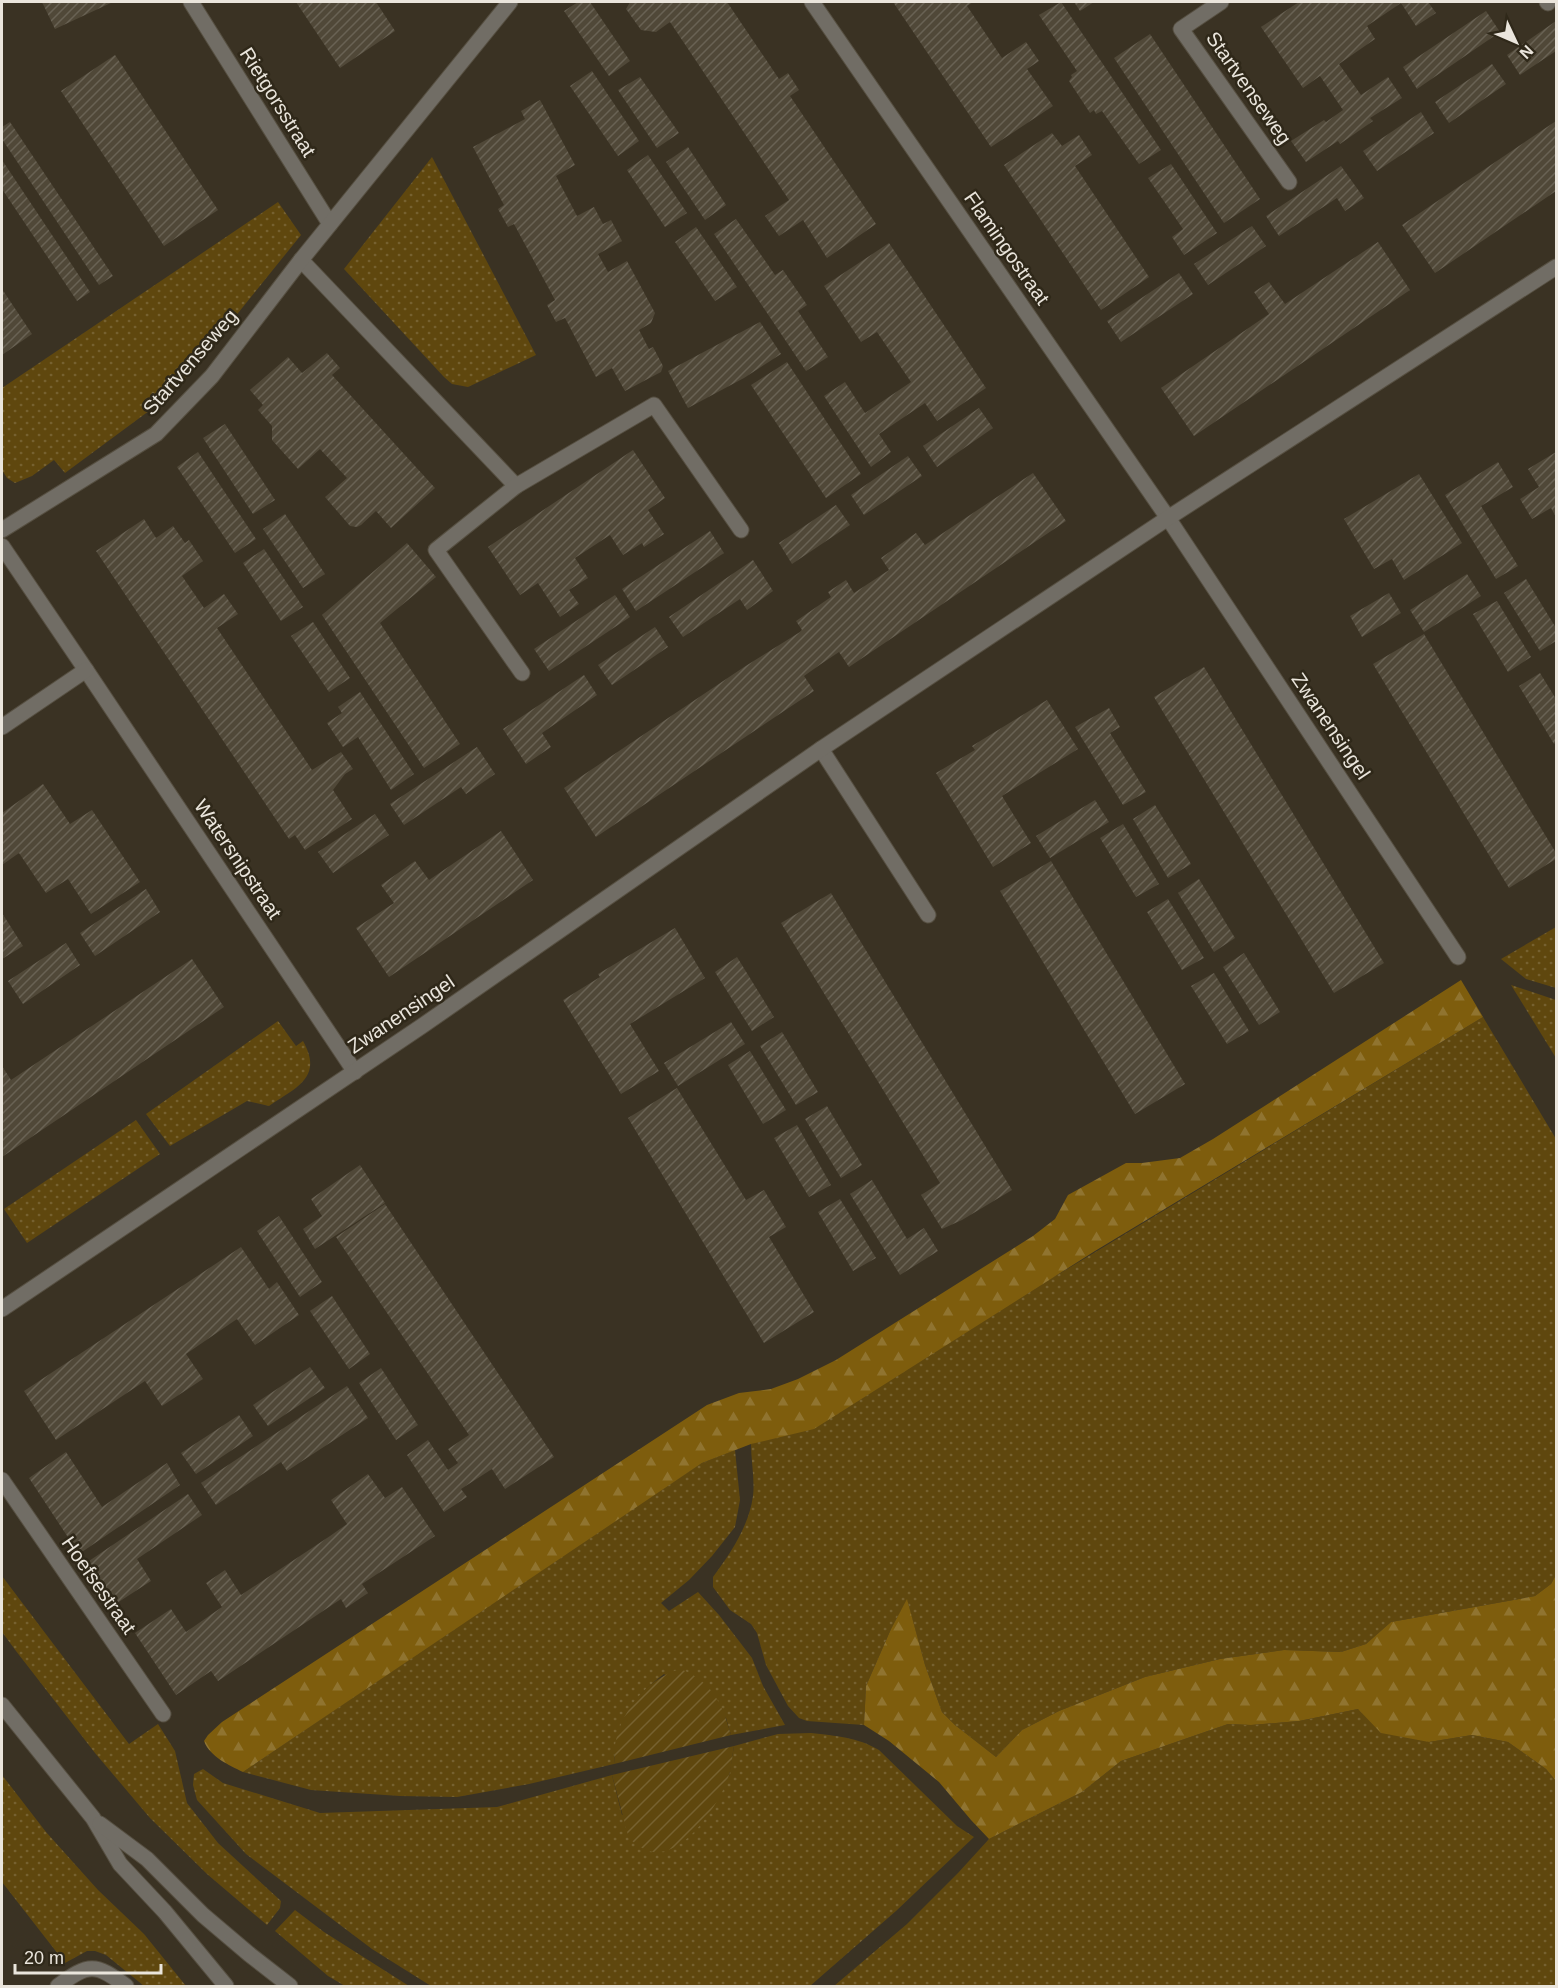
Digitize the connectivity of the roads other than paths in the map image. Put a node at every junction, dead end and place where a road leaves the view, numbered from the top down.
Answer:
1 (191, 2) edge
2 (510, 2) edge
3 (812, 2) edge
4 (1221, 2) edge
5 (1289, 182) dead end
6 (330, 224) junction
7 (301, 260) junction
8 (1557, 267) edge
9 (516, 486) junction
10 (1168, 518) junction
11 (2, 530) edge
12 (741, 530) dead end
13 (2, 546) edge
14 (87, 670) junction
15 (522, 673) dead end
16 (2, 727) edge
17 (821, 749) junction
18 (928, 915) dead end
19 (1458, 957) dead end
20 (354, 1072) junction
21 (2, 1309) edge
22 (2, 1480) edge
23 (2, 1705) edge
24 (162, 1714) dead end
25 (93, 1818) junction
26 (63, 1983) edge
27 (126, 1986) edge
28 (226, 1986) edge
29 (290, 1986) edge

1 - 6 street, Rietgorsstraat
2 - 6 street, Startvenseweg
3 - 10 street, Flamingostraat
4 - 5 street, Startvenseweg
6 - 7 street, Startvenseweg
7 - 9 street
7 - 11 street, Startvenseweg
8 - 10 street, Zwanensingel
9 - 12 street
9 - 15 street
10 - 17 street, Zwanensingel
10 - 19 street, Zwanensingel
13 - 14 street, Watersnipstraat
14 - 16 street
14 - 20 street, Watersnipstraat
17 - 18 street
17 - 20 street, Zwanensingel
20 - 21 street, Zwanensingel
22 - 24 street, Hoefsestraat
23 - 25 street
25 - 28 street
25 - 29 street
26 - 27 street

